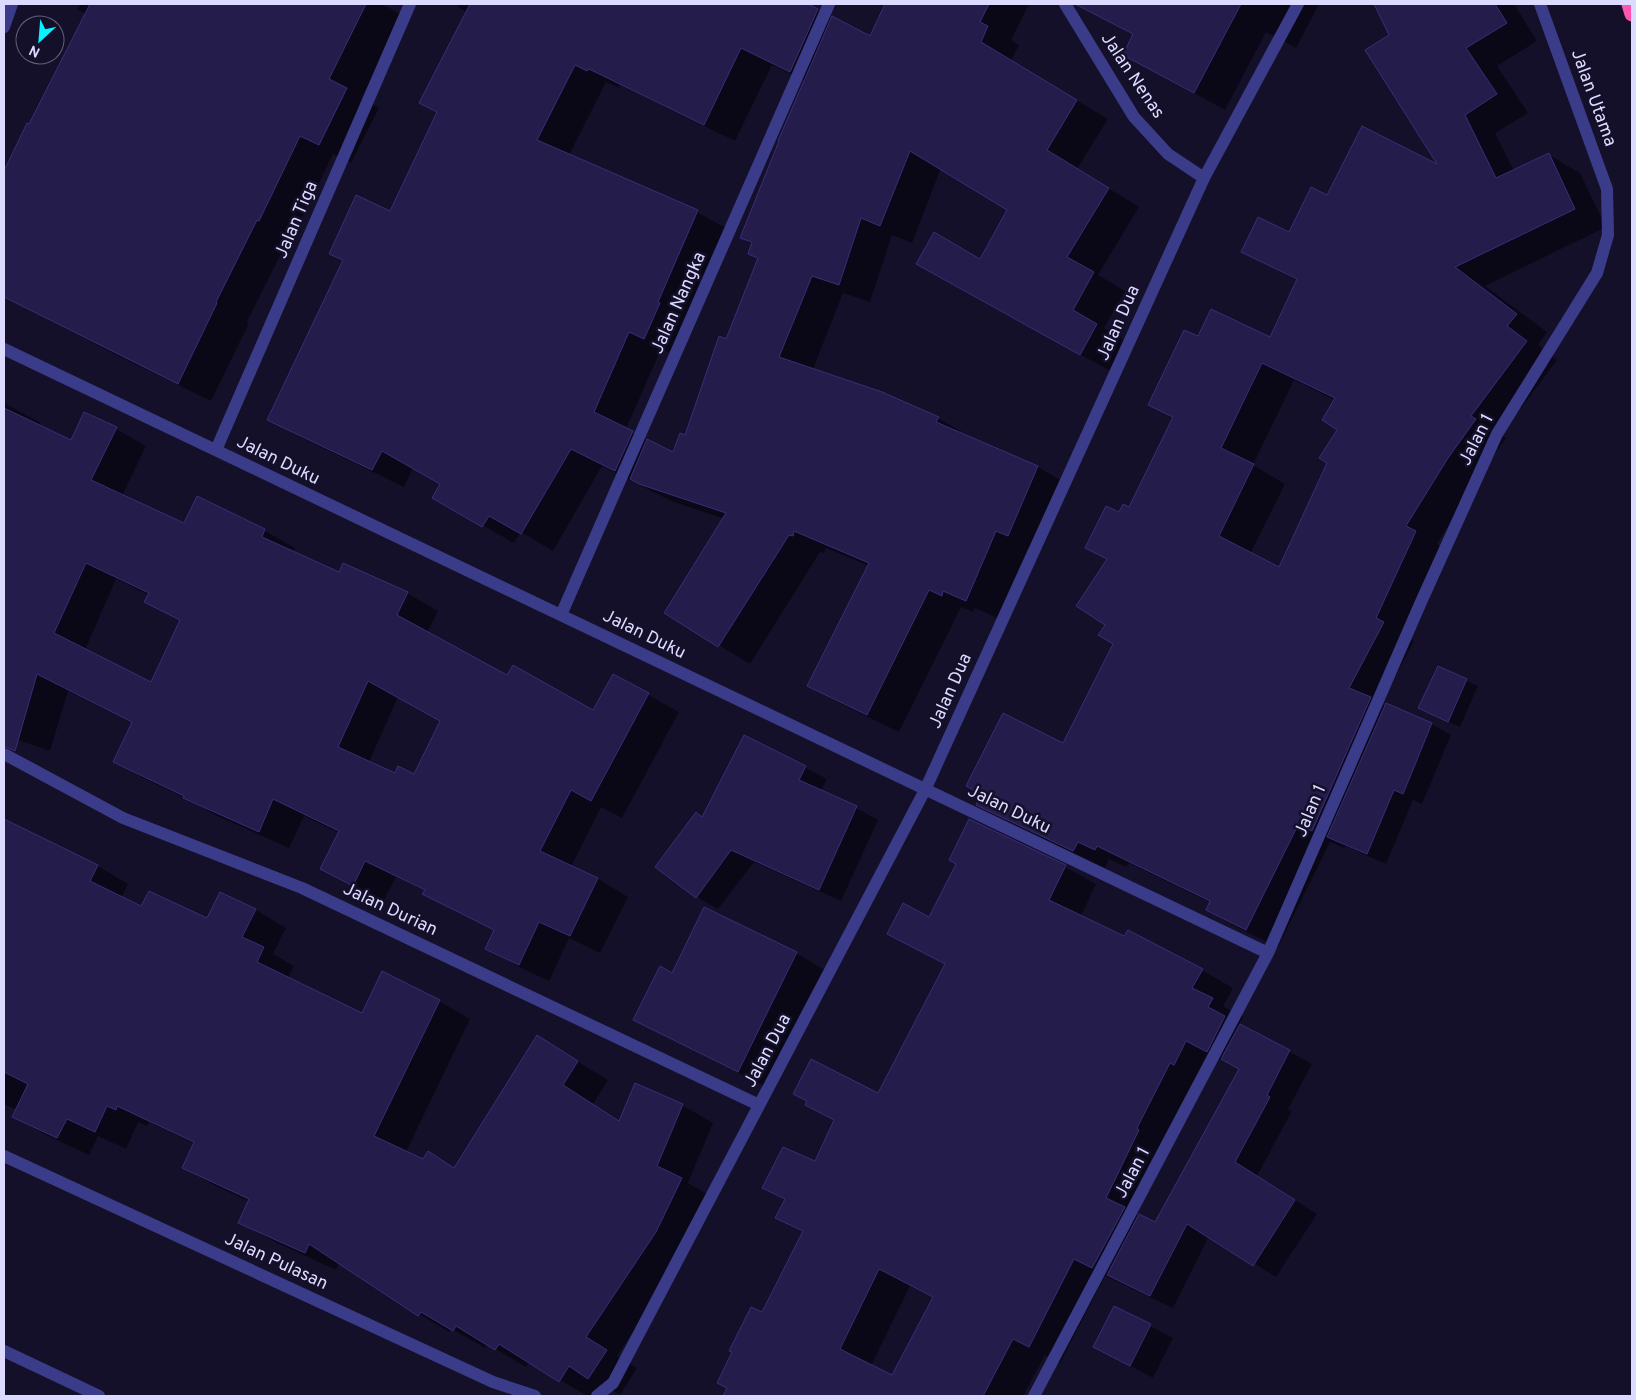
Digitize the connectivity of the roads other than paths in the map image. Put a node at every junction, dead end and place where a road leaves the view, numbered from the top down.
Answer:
1 (410, 4) edge
2 (829, 4) edge
3 (1065, 4) edge
4 (1298, 4) edge
5 (1540, 4) edge
6 (1629, 4) edge
7 (9, 5) edge
8 (1632, 14) edge
9 (4, 27) edge
10 (1204, 178) junction
11 (1608, 235) joint
12 (4, 349) edge
13 (216, 450) junction
14 (561, 615) junction
15 (4, 754) edge
16 (925, 790) junction
17 (1268, 954) junction
18 (759, 1105) junction
19 (4, 1156) edge
20 (4, 1351) edge
21 (99, 1396) edge
22 (535, 1396) edge
23 (597, 1396) edge
24 (1034, 1396) edge

1 - 13 street, Jalan Tiga
2 - 14 street, Jalan Nangka
3 - 10 street, Jalan Nenas
4 - 10 street, Jalan Dua
5 - 11 street, Jalan Utama
6 - 8 highway
7 - 9 street
10 - 16 street, Jalan Dua
11 - 17 street, Jalan 1
12 - 13 street, Jalan Duku
13 - 14 street, Jalan Duku
14 - 16 street, Jalan Duku
15 - 18 street, Jalan Durian
16 - 17 street, Jalan Duku
16 - 18 street, Jalan Dua
17 - 24 street, Jalan 1
18 - 23 street, Jalan Dua
19 - 22 street, Jalan Pulasan
20 - 21 street

